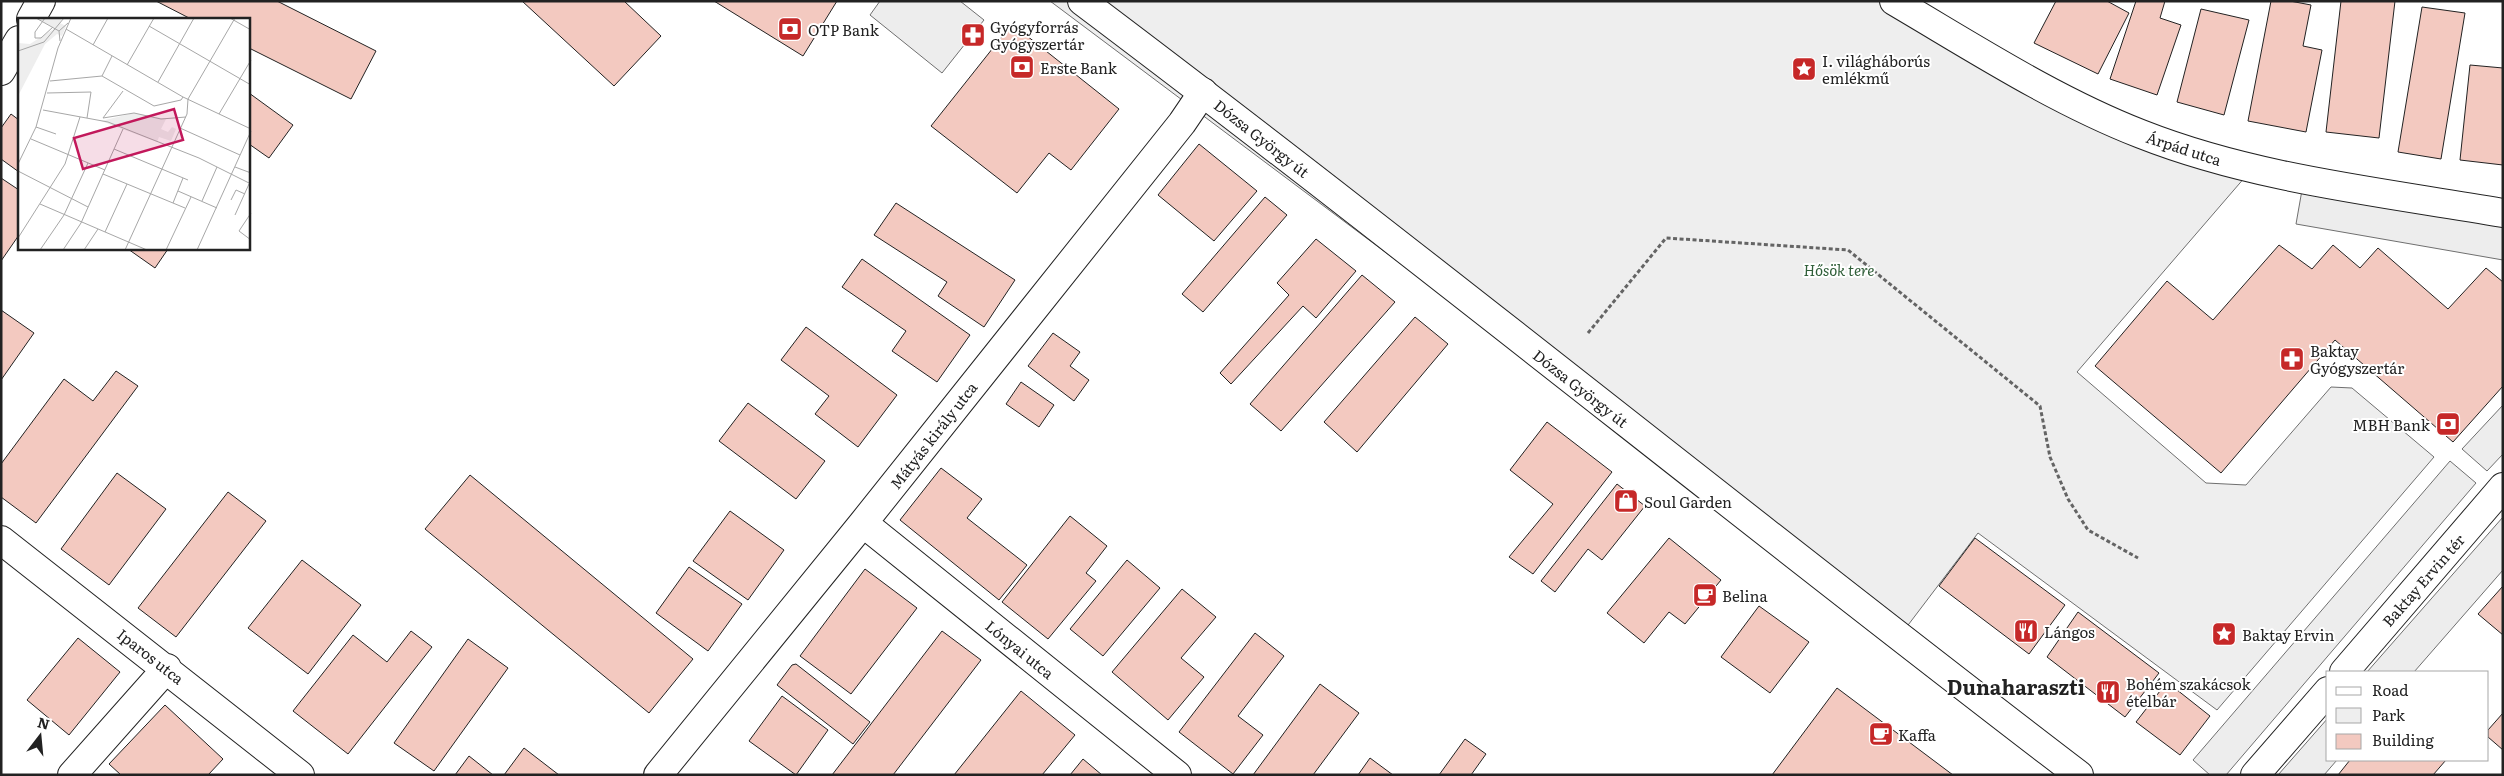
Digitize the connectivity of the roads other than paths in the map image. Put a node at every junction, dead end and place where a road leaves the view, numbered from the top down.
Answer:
1 (41, 1) edge
2 (1082, 1) edge
3 (1894, 1) edge
4 (32, 18) edge
5 (18, 42) edge
6 (1, 71) edge
7 (1203, 92) junction
8 (2503, 213) edge
9 (2503, 487) edge
10 (863, 523) junction
11 (1, 540) edge
12 (166, 668) junction
13 (2345, 671) edge
14 (2326, 693) edge
15 (72, 775) edge
16 (300, 775) edge
17 (658, 775) edge
18 (1177, 775) edge
19 (2080, 775) edge
20 (2255, 775) edge

1 - 4 street
2 - 7 street, Dózsa György út
3 - 8 street, Árpád utca
5 - 6 street
7 - 10 street, Mátyás király utca
7 - 19 street, Dózsa György út
9 - 13 street, Baktay Ervin tér
10 - 17 street, Mátyás király utca
10 - 18 street, Lónyai utca
11 - 12 street, Iparos utca
12 - 15 street
12 - 16 street, Iparos utca
14 - 20 street

